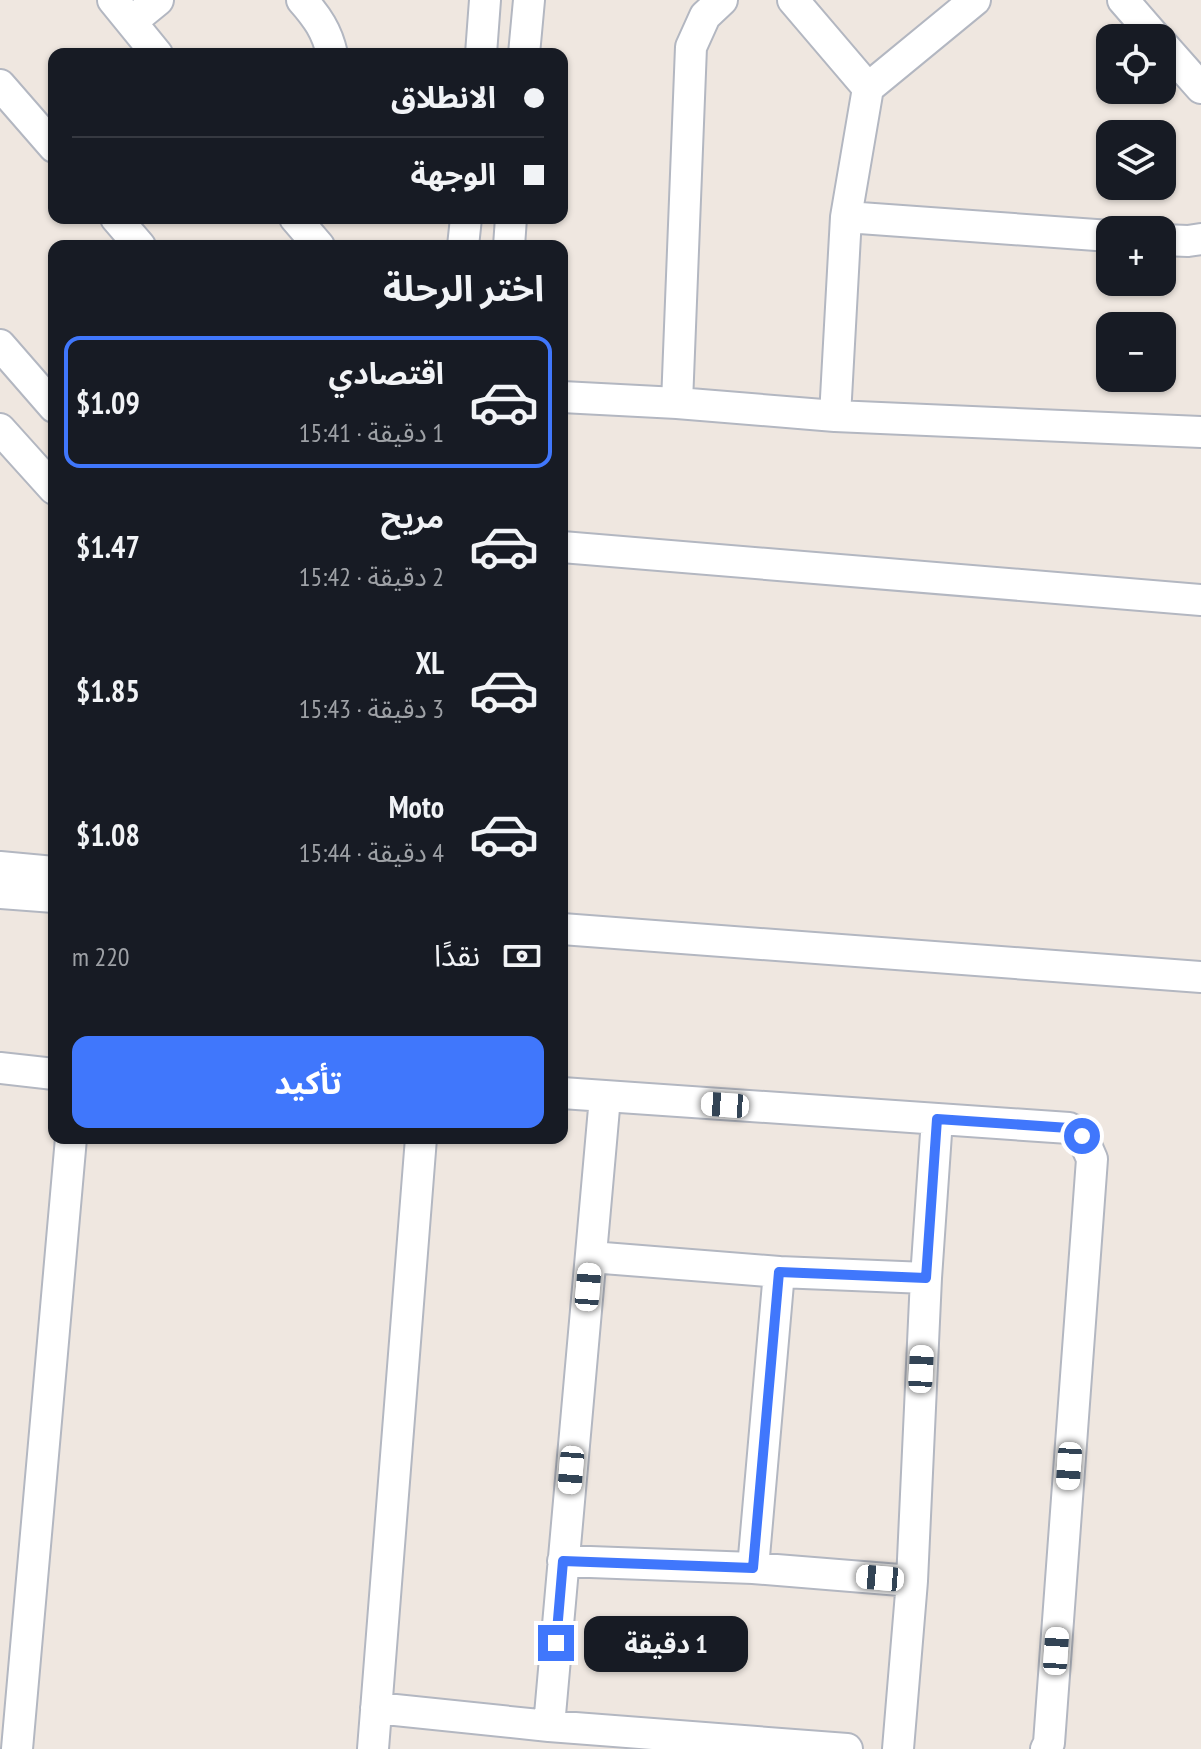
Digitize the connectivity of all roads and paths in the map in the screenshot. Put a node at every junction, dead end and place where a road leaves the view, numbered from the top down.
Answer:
1 (158, 0) edge
2 (302, 0) edge
3 (485, 0) edge
4 (529, 0) edge
5 (722, 0) edge
6 (793, 0) edge
7 (975, 0) edge
8 (1123, 0) edge
9 (122, 11) edge
10 (1144, 24) edge
11 (152, 48) edge
12 (331, 48) edge
13 (481, 48) edge
14 (525, 48) edge
15 (1176, 60) edge
16 (0, 85) edge
17 (868, 88) junction
18 (1201, 88) edge
19 (48, 140) edge
20 (846, 217) junction
21 (121, 224) edge
22 (301, 224) edge
23 (1096, 235) edge
24 (1201, 239) edge
25 (135, 240) edge
26 (315, 240) edge
27 (1176, 241) edge
28 (0, 345) edge
29 (568, 397) edge
30 (48, 400) edge
31 (677, 403) junction
32 (835, 416) junction
33 (0, 429) edge
34 (1201, 432) edge
35 (48, 482) edge
36 (568, 547) edge
37 (1201, 600) edge
38 (0, 867) edge
39 (48, 871) edge
40 (0, 893) edge
41 (48, 897) edge
42 (568, 929) edge
43 (1201, 977) edge
44 (0, 1068) edge
45 (48, 1073) edge
46 (568, 1094) edge
47 (605, 1097) junction
48 (937, 1119) junction
49 (70, 1144) edge
50 (421, 1144) edge
51 (591, 1257) junction
52 (779, 1272) junction
53 (926, 1278) junction
54 (563, 1561) junction
55 (753, 1568) junction
56 (912, 1581) junction
57 (376, 1708) junction
58 (549, 1726) junction
59 (701, 1744) edge
60 (17, 1749) edge
61 (373, 1749) edge
62 (847, 1749) edge
63 (898, 1749) edge
64 (1046, 1749) edge

1 - 9 street
2 - 12 street
3 - 13 street
4 - 14 street
5 - 31 street
6 - 17 street
7 - 17 street
8 - 10 street
9 - 11 street
15 - 18 street
16 - 19 street
17 - 20 street
20 - 23 street
20 - 32 street
21 - 25 street
22 - 26 street
24 - 27 street
28 - 30 street
29 - 31 street
31 - 32 street
32 - 34 street
33 - 35 street
36 - 37 street
38 - 39 street
40 - 41 street
42 - 43 street
44 - 45 street
46 - 47 street
47 - 48 street
47 - 51 street
48 - 53 street
48 - 64 street
49 - 60 street
50 - 57 street
51 - 52 street
51 - 54 street
52 - 53 street
52 - 55 street
53 - 56 street
54 - 55 street
54 - 58 street
55 - 56 street
56 - 63 street
57 - 58 street
57 - 61 street
58 - 59 street
59 - 62 street

